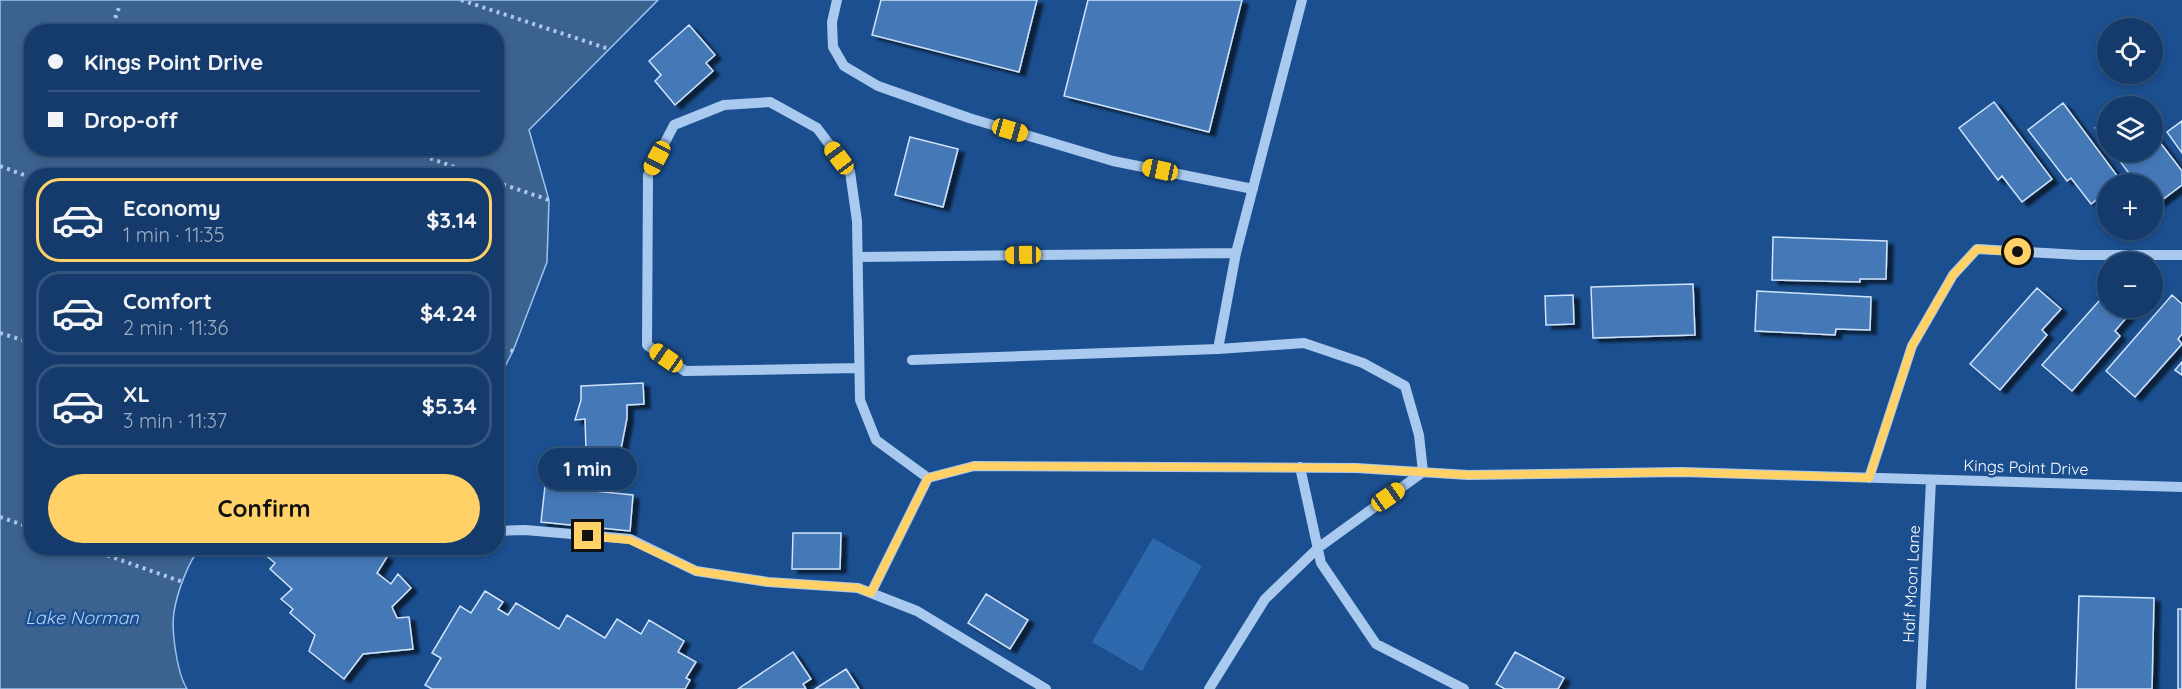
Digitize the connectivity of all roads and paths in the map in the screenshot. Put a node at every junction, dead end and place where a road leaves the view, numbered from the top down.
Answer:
1 (461, 0) edge
2 (837, 0) edge
3 (1302, 0) edge
4 (120, 5) dead end
5 (113, 24) edge
6 (609, 49) dead end
7 (424, 156) edge
8 (0, 166) edge
9 (457, 168) edge
10 (24, 175) edge
11 (504, 185) edge
12 (1253, 189) junction
13 (549, 200) dead end
14 (1236, 253) junction
15 (2182, 255) edge
16 (858, 257) junction
17 (0, 333) edge
18 (24, 340) edge
19 (504, 348) edge
20 (1218, 349) junction
21 (513, 351) dead end
22 (912, 360) dead end
23 (859, 368) junction
24 (1300, 467) junction
25 (1423, 472) junction
26 (928, 478) junction
27 (1869, 478) junction
28 (1931, 480) junction
29 (2182, 487) edge
30 (0, 517) edge
31 (24, 525) edge
32 (504, 531) edge
33 (1318, 548) junction
34 (106, 555) edge
35 (183, 582) dead end
36 (871, 593) junction
37 (1046, 689) edge
38 (1209, 689) edge
39 (1464, 689) edge
40 (1921, 689) edge

1 - 6 path
2 - 12 street
3 - 12 street
4 - 5 path
7 - 9 path
8 - 10 path
11 - 13 path
12 - 14 street
14 - 16 street
14 - 20 street
15 - 27 street
16 - 23 street
16 - 23 street
17 - 18 path
19 - 21 path
20 - 22 street
20 - 25 street
23 - 26 street
24 - 25 street, Kings Point Drive
24 - 26 street, Kings Point Drive
24 - 33 street
25 - 27 street, Kings Point Drive
25 - 33 street
26 - 36 street
27 - 28 street, Kings Point Drive
28 - 29 street, Kings Point Drive
28 - 40 street, Half Moon Lane
30 - 31 path
32 - 36 street
33 - 38 street
33 - 39 street
34 - 35 path
36 - 37 street

